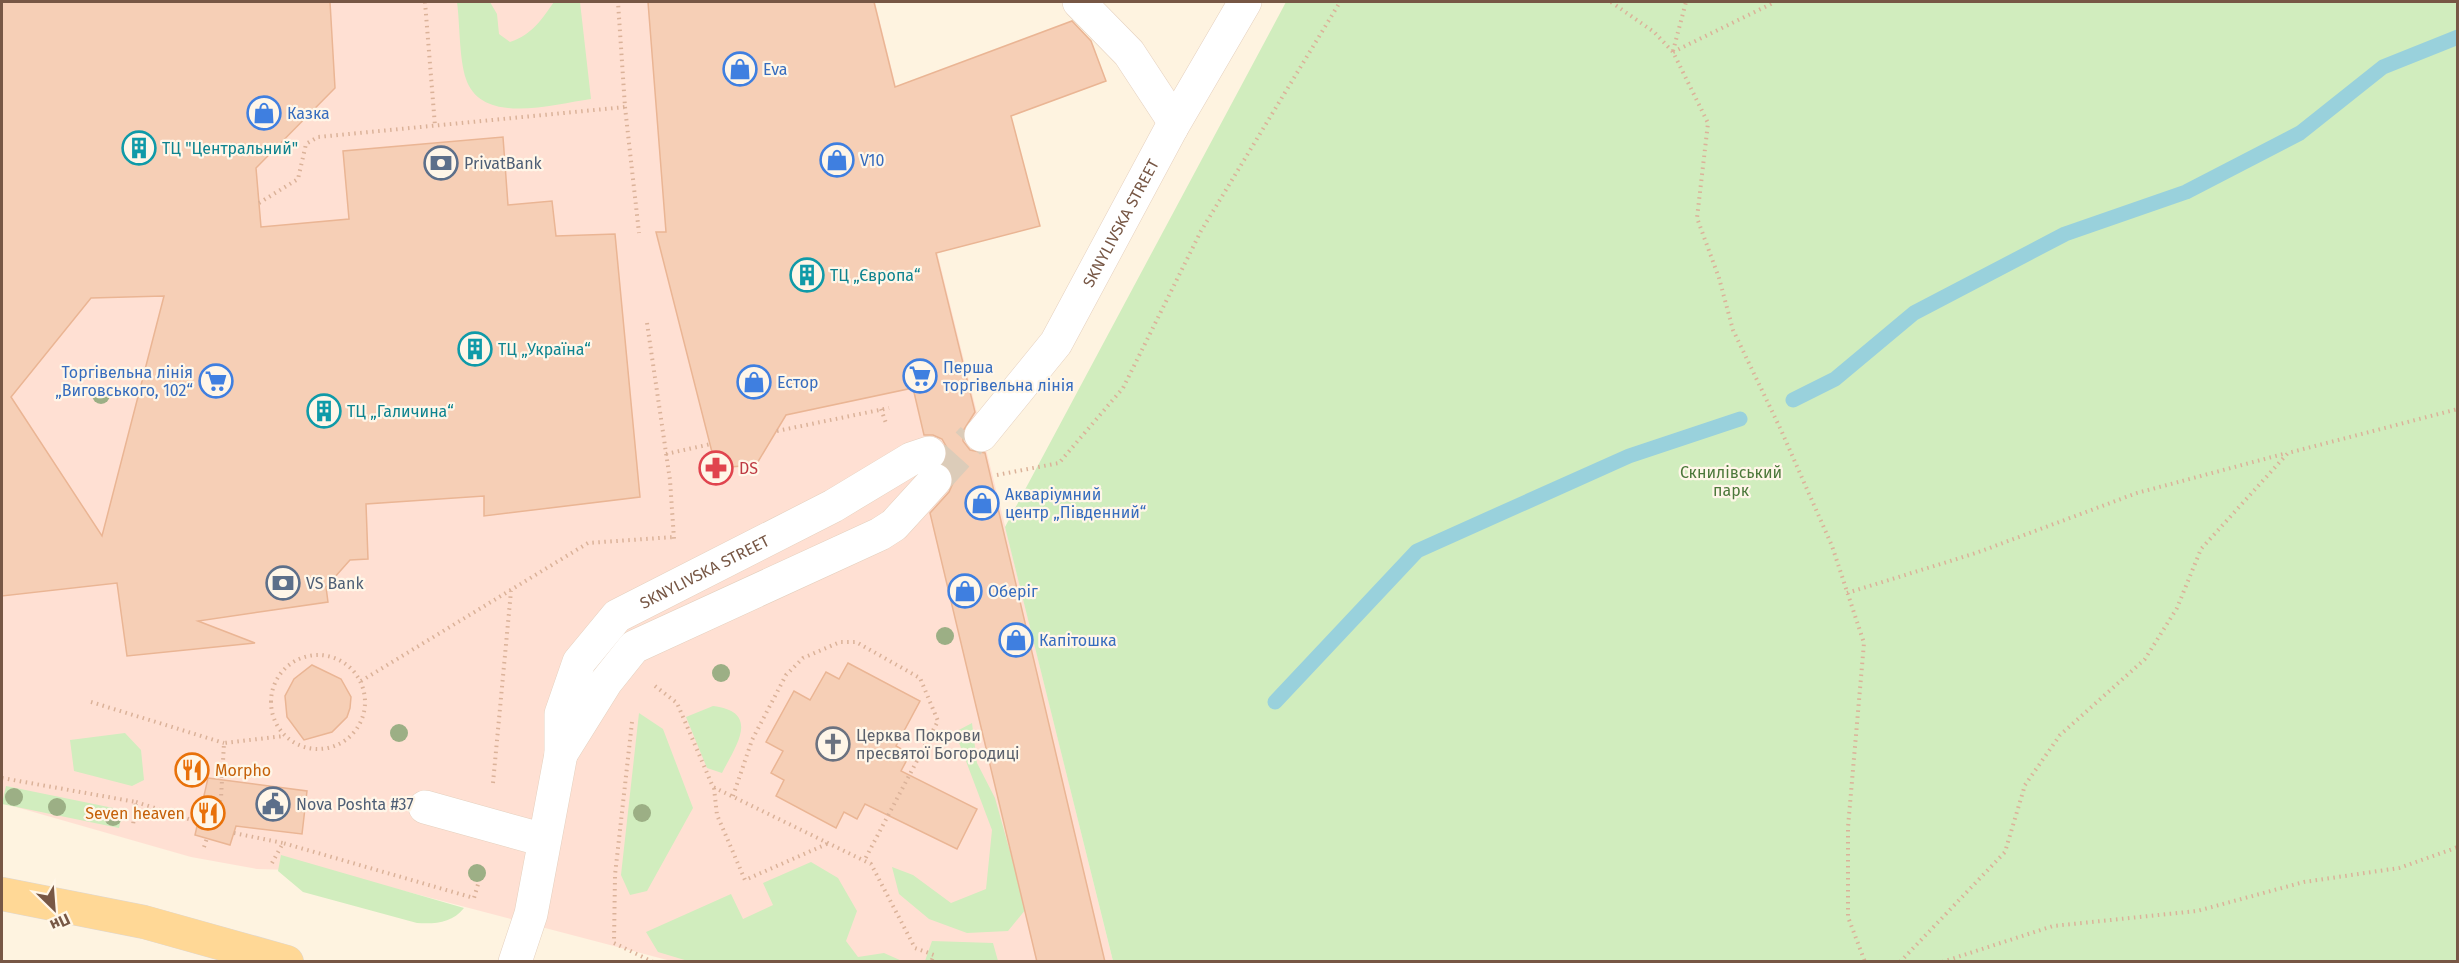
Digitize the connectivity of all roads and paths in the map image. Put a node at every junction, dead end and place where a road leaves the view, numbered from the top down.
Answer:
1 (425, 2) edge
2 (618, 2) edge
3 (1079, 2) edge
4 (1245, 2) edge
5 (1340, 2) edge
6 (1611, 2) edge
7 (1686, 2) edge
8 (1775, 2) edge
9 (1673, 52) junction
10 (625, 107) junction
11 (435, 127) junction
12 (1172, 127) junction
13 (259, 203) dead end
14 (639, 233) dead end
15 (647, 323) dead end
16 (889, 408) dead end
17 (2457, 409) edge
18 (777, 431) dead end
19 (981, 435) tunnel mouth
20 (711, 444) dead end
21 (2288, 453) junction
22 (666, 454) junction
23 (991, 477) dead end
24 (674, 537) junction
25 (675, 546) dead end
26 (511, 590) junction
27 (1847, 593) junction
28 (647, 680) dead end
29 (361, 681) junction
30 (91, 702) dead end
31 (633, 712) dead end
32 (284, 736) junction
33 (224, 743) junction
34 (561, 754) junction
35 (2, 778) edge
36 (492, 785) dead end
37 (714, 787) junction
38 (733, 796) junction
39 (136, 802) junction
40 (218, 807) dead end
41 (425, 807) dead end
42 (198, 822) dead end
43 (134, 825) dead end
44 (234, 833) dead end
45 (207, 838) dead end
46 (544, 840) junction
47 (283, 843) junction
48 (829, 843) junction
49 (204, 847) dead end
50 (2457, 847) edge
51 (486, 857) dead end
52 (864, 861) junction
53 (272, 863) dead end
54 (2, 894) edge
55 (287, 962) edge
56 (515, 962) edge
57 (654, 962) edge
58 (931, 962) edge
59 (1865, 962) edge
60 (1900, 962) edge
61 (1942, 962) edge

1 - 11 path
2 - 10 path
3 - 12 street
4 - 12 street, SKNYLIVSKA STREET
5 - 23 path
6 - 9 path
7 - 9 path
8 - 9 path
9 - 27 path
10 - 11 path
10 - 14 path
11 - 13 path
12 - 19 street, SKNYLIVSKA STREET
15 - 22 path
16 - 18 path
17 - 21 path
20 - 22 path
21 - 27 path
21 - 60 path
22 - 24 path
24 - 25 path
24 - 26 path
26 - 29 path
26 - 36 path
27 - 59 path
28 - 37 path
29 - 32 path
29 - 32 path
30 - 33 path
31 - 57 path
32 - 33 path
33 - 40 path
34 - 34 street, SKNYLIVSKA STREET
34 - 46 street, SKNYLIVSKA STREET
35 - 39 path
37 - 38 path
37 - 48 path
38 - 48 path
38 - 52 path
39 - 42 path
39 - 43 path
41 - 46 street
44 - 47 path
45 - 49 path
46 - 56 street, SKNYLIVSKA STREET
47 - 51 path
47 - 53 path
48 - 52 path
50 - 61 path
52 - 58 path
54 - 55 main road

